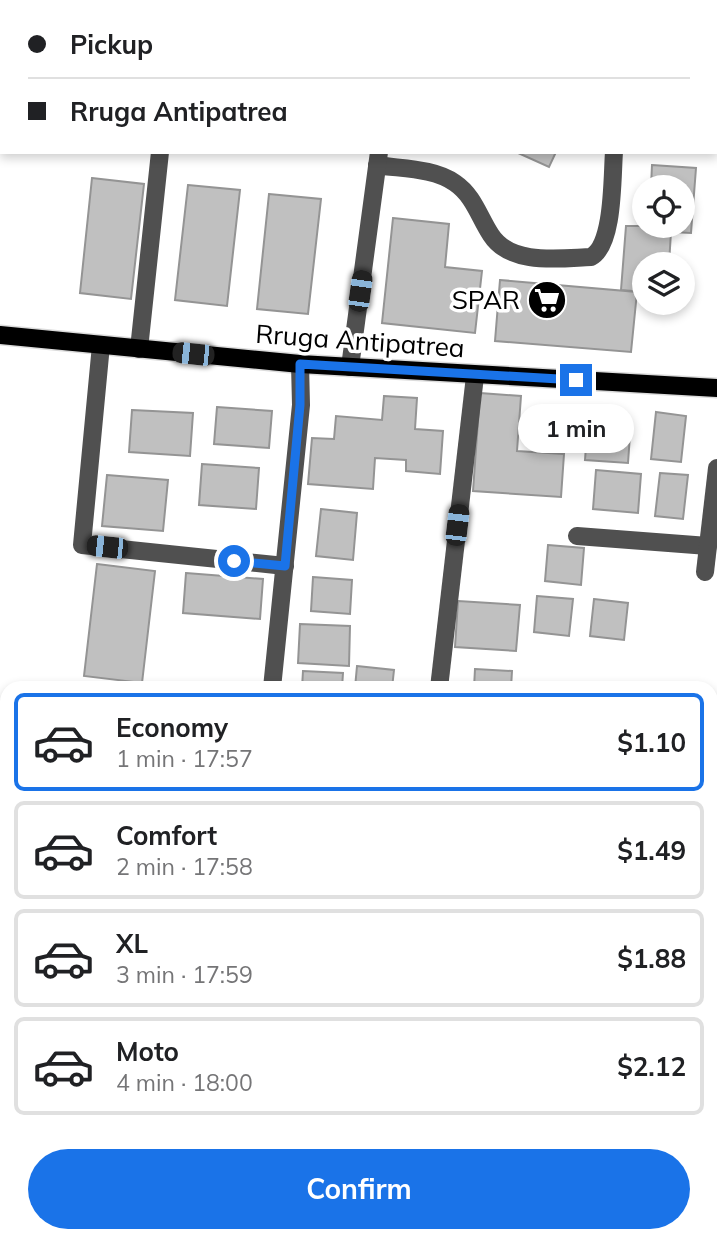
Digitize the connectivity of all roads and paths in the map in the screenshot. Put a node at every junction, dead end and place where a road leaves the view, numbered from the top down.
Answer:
1 (160, 154) edge
2 (614, 154) edge
3 (378, 159) edge
4 (0, 335) edge
5 (101, 345) junction
6 (139, 349) junction
7 (300, 364) junction
8 (350, 367) junction
9 (475, 376) junction
10 (717, 388) edge
11 (717, 468) edge
12 (577, 536) dead end
13 (708, 546) junction
14 (285, 566) junction
15 (705, 572) dead end
16 (273, 681) edge
17 (440, 681) edge

1 - 6 street
2 - 3 street
3 - 8 street
4 - 5 main road, Rruga Antipatrea
5 - 6 main road, Rruga Antipatrea
5 - 14 street
6 - 7 main road, Rruga Antipatrea
7 - 8 main road, Rruga Antipatrea
7 - 14 street
8 - 9 main road, Rruga Antipatrea
9 - 10 main road, Rruga Antipatrea
9 - 17 street
11 - 13 street
12 - 13 street
13 - 15 street
14 - 16 street

